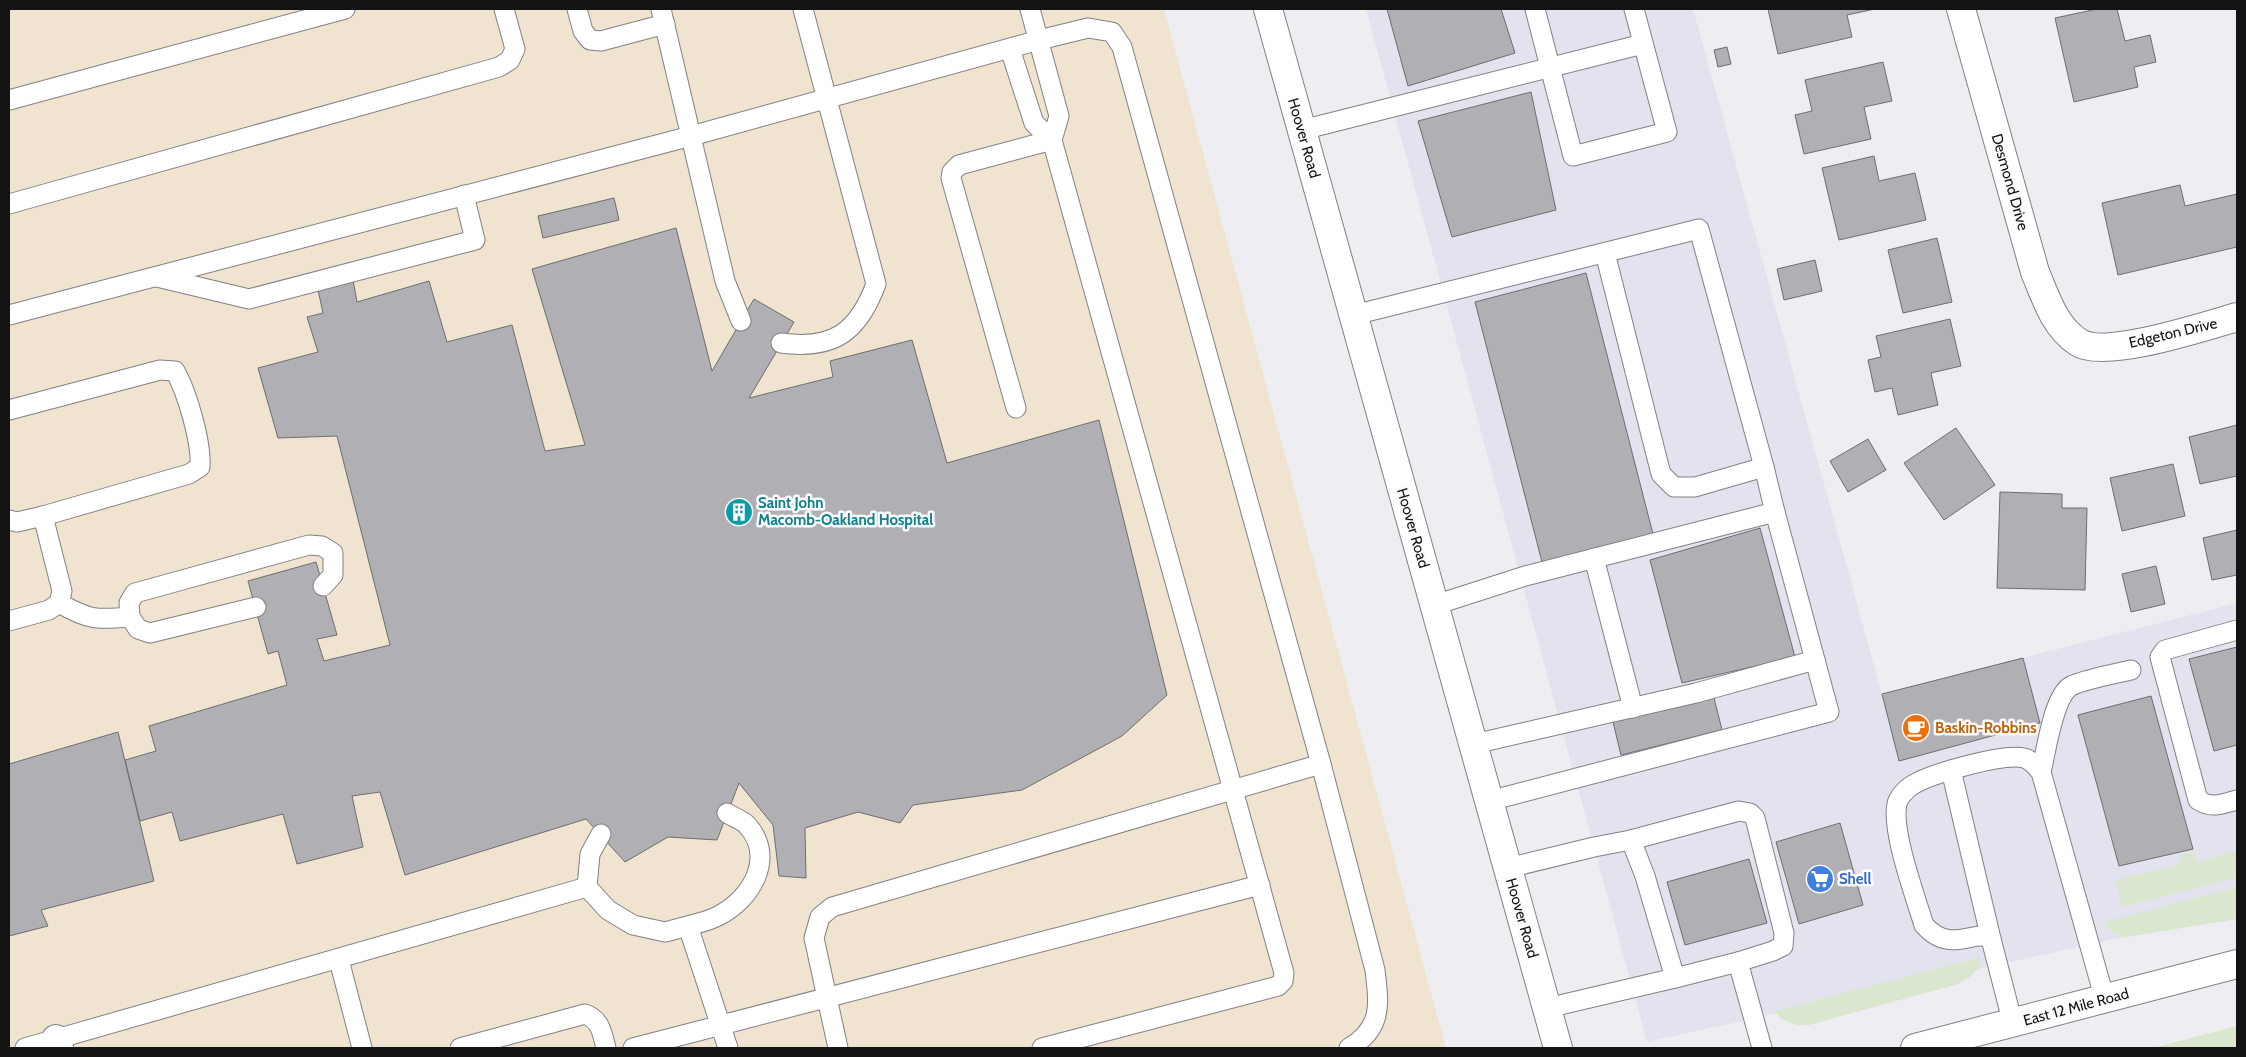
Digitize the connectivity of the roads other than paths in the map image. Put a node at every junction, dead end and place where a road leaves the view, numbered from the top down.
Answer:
1 (345, 9) edge
2 (504, 9) edge
3 (577, 9) edge
4 (803, 9) edge
5 (1030, 9) edge
6 (1268, 9) edge
7 (1535, 9) edge
8 (1634, 9) edge
9 (1961, 9) edge
10 (663, 17) edge
11 (1039, 40) junction
12 (1643, 44) junction
13 (1010, 49) junction
14 (1552, 68) junction
15 (827, 99) junction
16 (9, 100) edge
17 (1302, 130) junction
18 (691, 136) junction
19 (1052, 140) junction
20 (464, 195) junction
21 (9, 204) edge
22 (1605, 253) junction
23 (156, 276) junction
24 (9, 315) edge
25 (1354, 315) junction
26 (2237, 317) edge
27 (741, 321) dead end
28 (781, 343) dead end
29 (2080, 344) joint
30 (1016, 408) dead end
31 (9, 410) edge
32 (1764, 467) junction
33 (1775, 512) junction
34 (43, 516) junction
35 (9, 520) edge
36 (1594, 558) junction
37 (323, 586) dead end
38 (59, 603) junction
39 (1435, 605) junction
40 (256, 607) dead end
41 (130, 617) junction
42 (9, 622) edge
43 (2237, 630) edge
44 (1815, 660) junction
45 (2131, 670) dead end
46 (1633, 708) junction
47 (1474, 744) junction
48 (1321, 764) junction
49 (1951, 770) junction
50 (2042, 772) junction
51 (1233, 790) junction
52 (2237, 800) edge
53 (1490, 802) junction
54 (727, 813) dead end
55 (601, 834) dead end
56 (1632, 840) junction
57 (1508, 868) junction
58 (1260, 885) junction
59 (587, 887) junction
60 (688, 926) junction
61 (1991, 939) junction
62 (339, 960) junction
63 (1738, 962) junction
64 (2237, 964) edge
65 (1675, 978) junction
66 (826, 999) junction
67 (2105, 1000) junction
68 (1547, 1008) junction
69 (2013, 1024) junction
70 (720, 1025) junction
71 (58, 1044) edge
72 (26, 1048) edge
73 (362, 1048) edge
74 (460, 1048) edge
75 (606, 1048) edge
76 (633, 1048) edge
77 (728, 1048) edge
78 (838, 1048) edge
79 (1042, 1048) edge
80 (1349, 1048) edge
81 (1558, 1048) edge
82 (1762, 1048) edge
83 (1915, 1048) edge

1 - 16 lane
2 - 21 lane
3 - 10 lane
4 - 15 lane
5 - 11 lane
6 - 17 main road, Hoover Road
7 - 14 lane
8 - 12 lane
9 - 29 main road, Desmond Drive
10 - 18 lane
11 - 13 lane
11 - 19 lane
11 - 48 lane
12 - 14 lane
12 - 14 lane
13 - 15 lane
13 - 19 lane
14 - 17 lane
15 - 18 lane
15 - 28 lane
17 - 25 main road, Hoover Road
18 - 20 lane
18 - 27 lane
19 - 30 lane
19 - 51 lane
20 - 23 lane
20 - 23 lane
22 - 25 lane
22 - 32 lane
22 - 32 lane
23 - 24 lane
25 - 39 main road, Hoover Road
26 - 29 main road, Edgeton Drive
31 - 34 lane
32 - 33 lane
33 - 36 lane
33 - 44 lane
34 - 35 lane
34 - 38 lane
36 - 39 lane
36 - 46 lane
37 - 41 lane
38 - 41 lane
38 - 42 lane
39 - 47 main road, Hoover Road
40 - 41 lane
43 - 52 lane
44 - 46 lane
44 - 53 lane
45 - 50 lane
46 - 47 lane
47 - 53 main road, Hoover Road
48 - 51 lane
48 - 80 lane
49 - 50 lane
49 - 61 lane
49 - 61 lane
50 - 67 lane
51 - 58 lane
51 - 66 lane
53 - 57 main road, Hoover Road
54 - 60 lane
55 - 59 lane
56 - 57 lane
56 - 63 lane
56 - 65 lane
57 - 68 main road, Hoover Road
58 - 66 lane
58 - 79 lane
59 - 60 lane
59 - 62 lane
60 - 70 lane
61 - 69 lane
62 - 71 lane
62 - 73 lane
63 - 65 lane
63 - 82 lane
64 - 67 main road, East 12 Mile Road
65 - 68 lane
66 - 70 lane
66 - 78 lane
67 - 69 main road, East 12 Mile Road
68 - 81 main road, Hoover Road
69 - 83 main road, East 12 Mile Road
70 - 76 lane
70 - 77 lane
71 - 72 lane
74 - 75 lane

